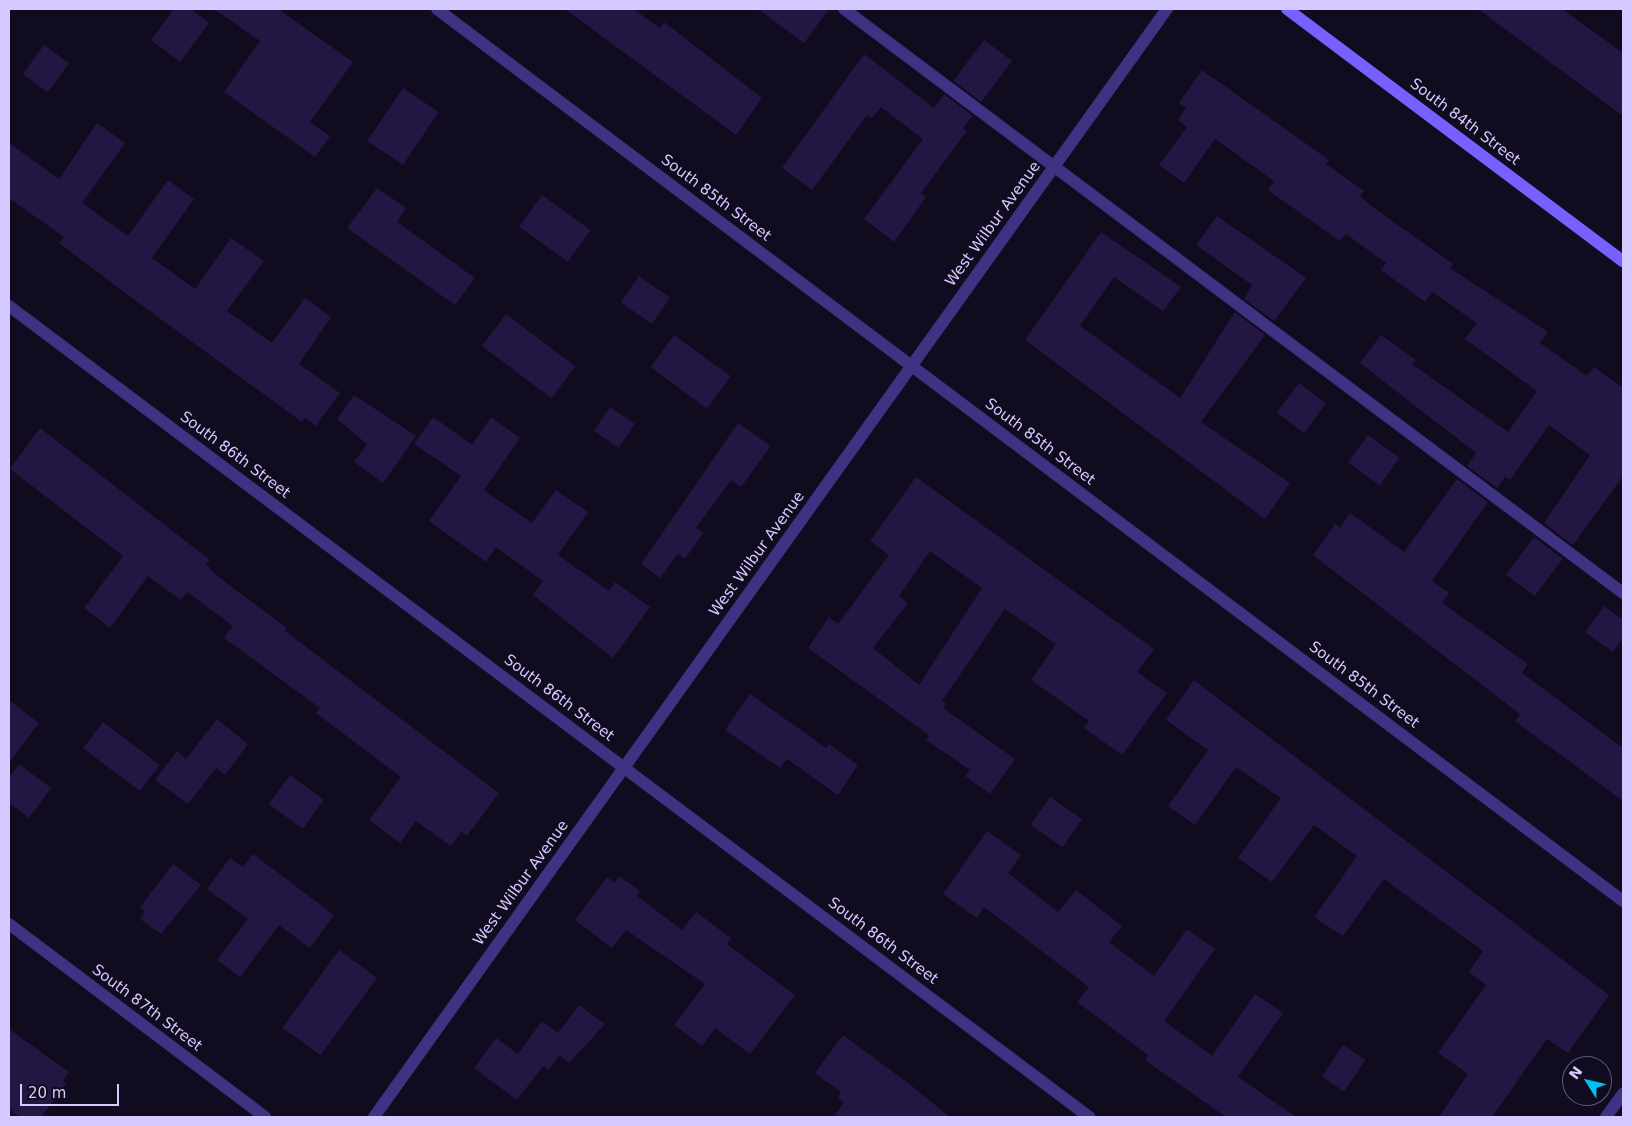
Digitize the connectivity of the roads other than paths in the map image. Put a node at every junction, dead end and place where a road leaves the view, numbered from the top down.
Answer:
1 (437, 9) edge
2 (844, 9) edge
3 (1167, 9) edge
4 (1287, 9) edge
5 (1054, 167) junction
6 (1623, 261) edge
7 (9, 306) edge
8 (912, 366) junction
9 (1623, 593) edge
10 (624, 766) junction
11 (1623, 901) edge
12 (9, 924) edge
13 (1623, 1094) edge
14 (265, 1117) edge
15 (374, 1117) edge
16 (1088, 1117) edge
17 (1606, 1117) edge

1 - 8 street, South 85th Street
2 - 5 street
3 - 5 street, West Wilbur Avenue
4 - 6 street, South 84th Street
5 - 8 street, West Wilbur Avenue
5 - 9 street
7 - 10 street, South 86th Street
8 - 10 street, West Wilbur Avenue
8 - 11 street, South 85th Street
10 - 15 street, West Wilbur Avenue
10 - 16 street, South 86th Street
12 - 14 street, South 87th Street
13 - 17 street

